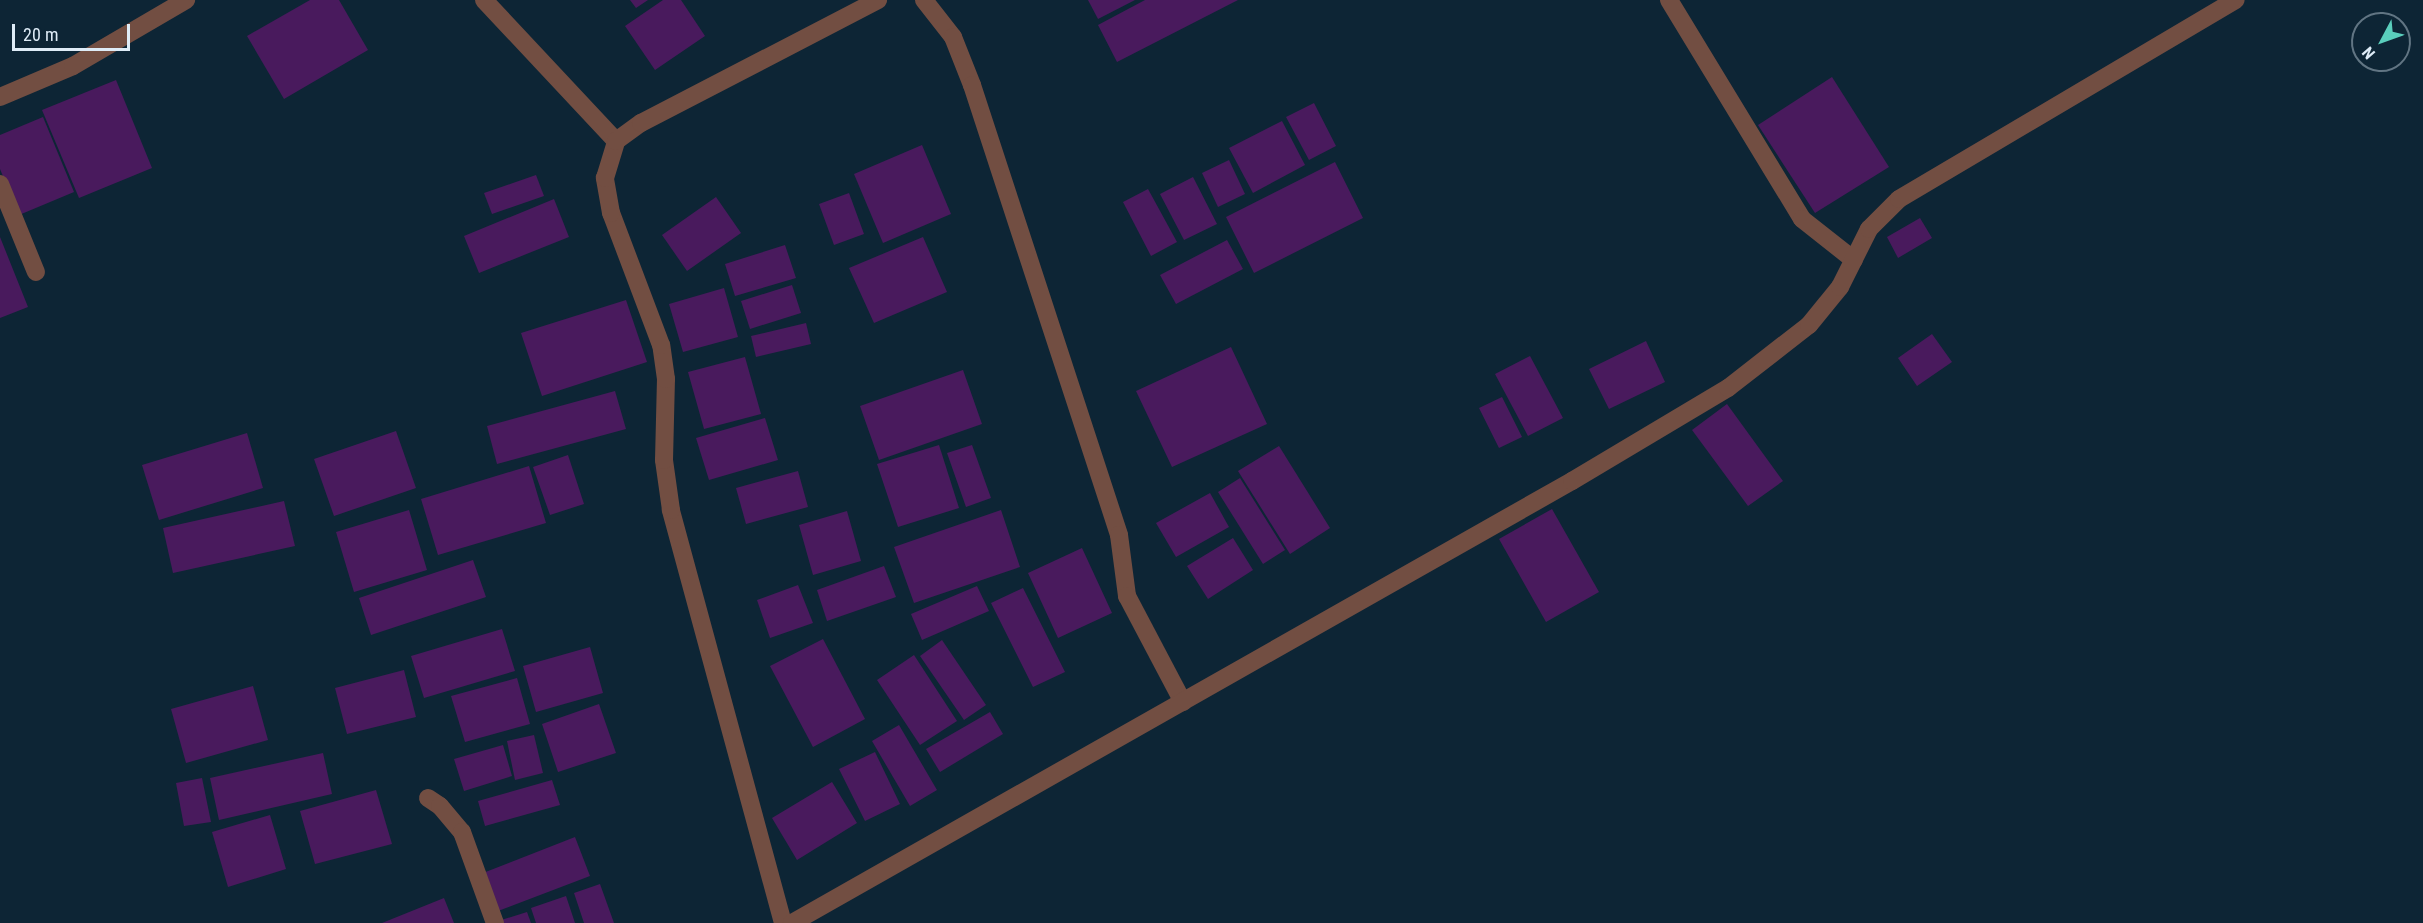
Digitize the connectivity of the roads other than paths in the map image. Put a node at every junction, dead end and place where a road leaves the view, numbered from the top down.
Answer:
1 (186, 0) edge
2 (484, 0) edge
3 (878, 0) edge
4 (924, 0) edge
5 (1669, 0) edge
6 (2235, 0) edge
7 (0, 97) edge
8 (616, 141) junction
9 (0, 184) edge
10 (1854, 260) junction
11 (36, 272) dead end
12 (1183, 702) junction
13 (428, 798) dead end
14 (495, 923) edge
15 (783, 923) edge
16 (792, 923) edge

1 - 7 street
2 - 8 street
3 - 8 street
4 - 12 street
5 - 10 street
6 - 10 street
8 - 15 street
9 - 11 street
10 - 12 street
12 - 16 street
13 - 14 street

